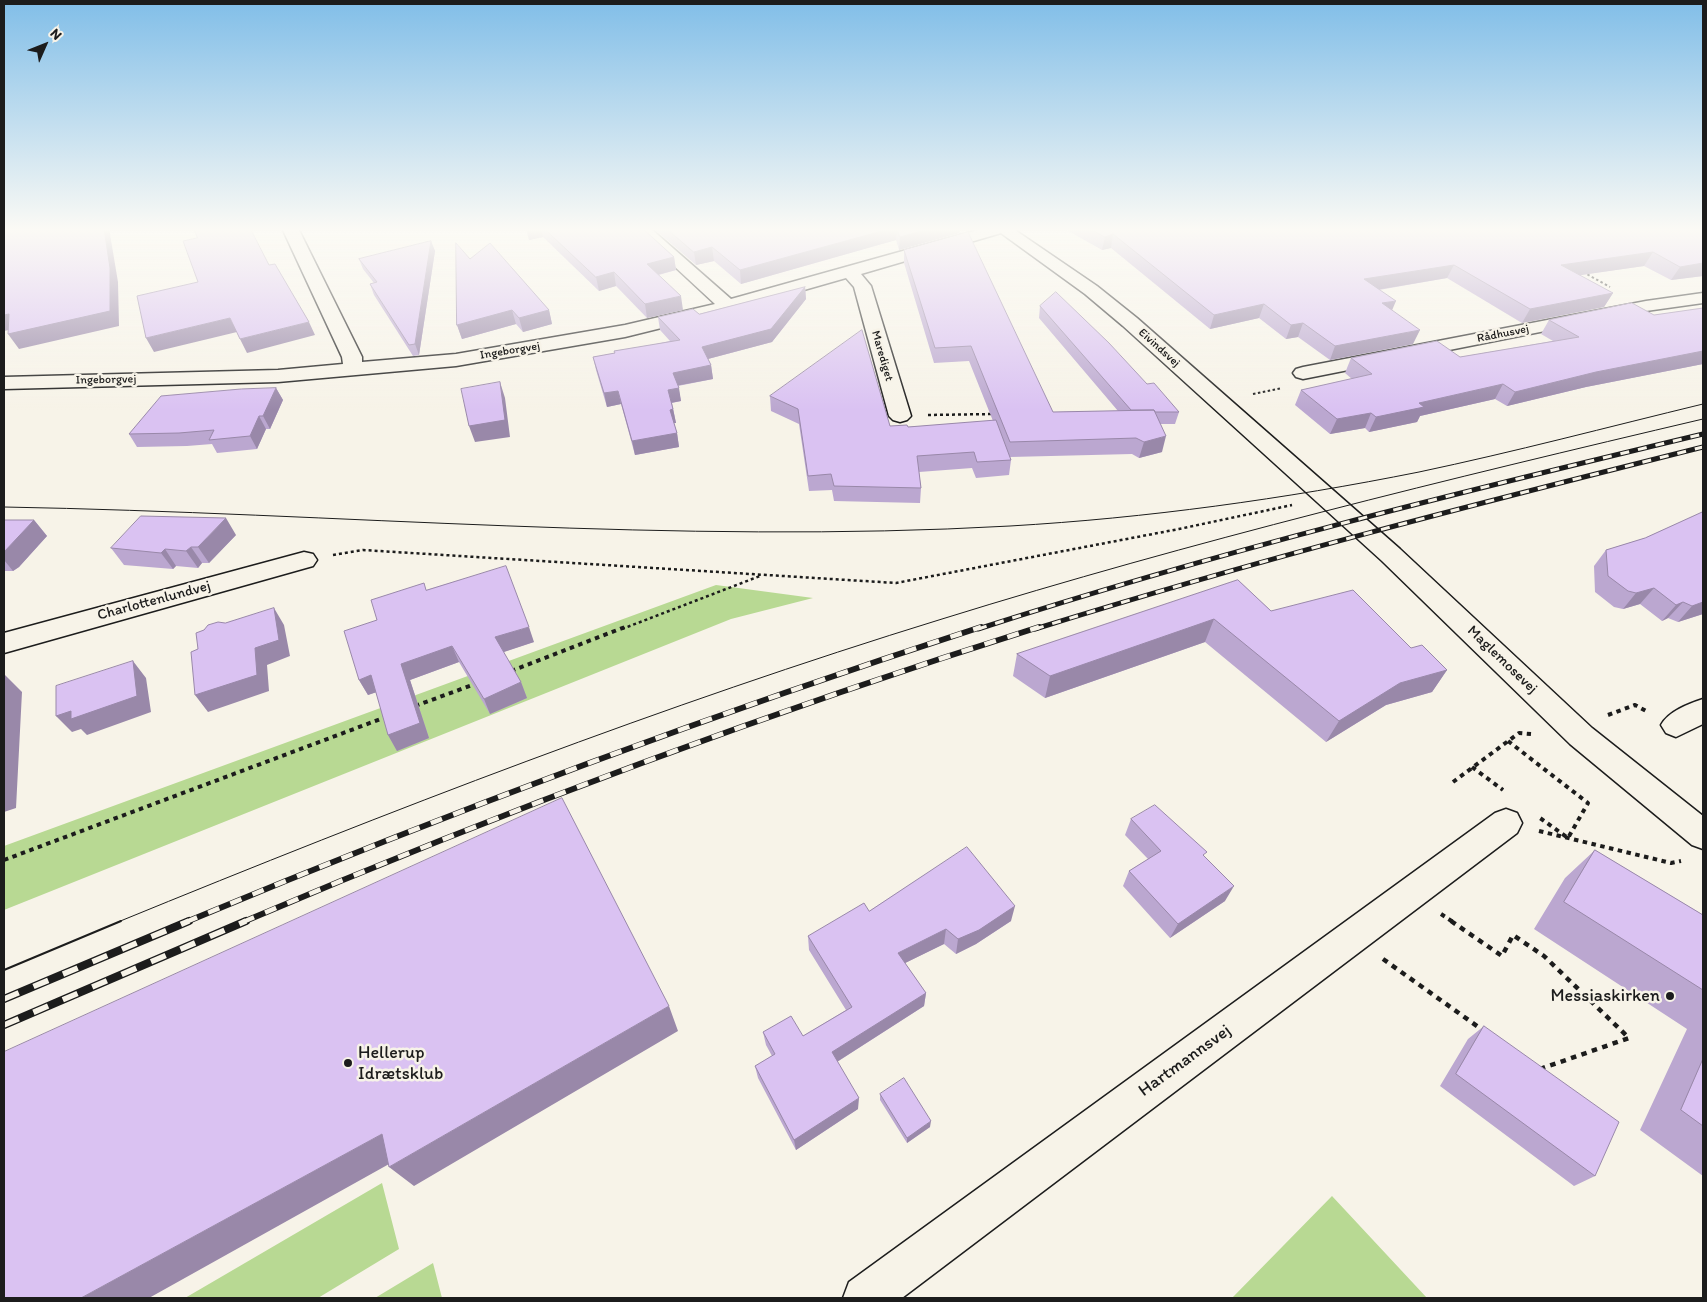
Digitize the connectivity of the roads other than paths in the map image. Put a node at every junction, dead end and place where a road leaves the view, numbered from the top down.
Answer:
1 (319, 289) edge
2 (709, 289) edge
3 (788, 289) edge
4 (863, 289) edge
5 (1089, 289) edge
6 (1703, 298) edge
7 (728, 306) junction
8 (353, 370) junction
9 (1303, 373) dead end
10 (4, 383) edge
11 (900, 416) road end
12 (1307, 479) joint
13 (304, 560) road end
14 (4, 643) edge
15 (1703, 710) edge
16 (1676, 725) road end
17 (1506, 823) road end
18 (1703, 835) edge
19 (865, 1298) edge

1 - 8 street
2 - 7 street
3 - 7 street, Ingeborgvej
4 - 11 street, Marediget
5 - 12 street, Eivindsvej
6 - 9 street, Rådhusvej
7 - 8 street, Ingeborgvej
8 - 10 street, Ingeborgvej
12 - 18 street, Maglemosevej
13 - 14 street, Charlottenlundvej
15 - 16 street
17 - 19 street, Hartmannsvej

